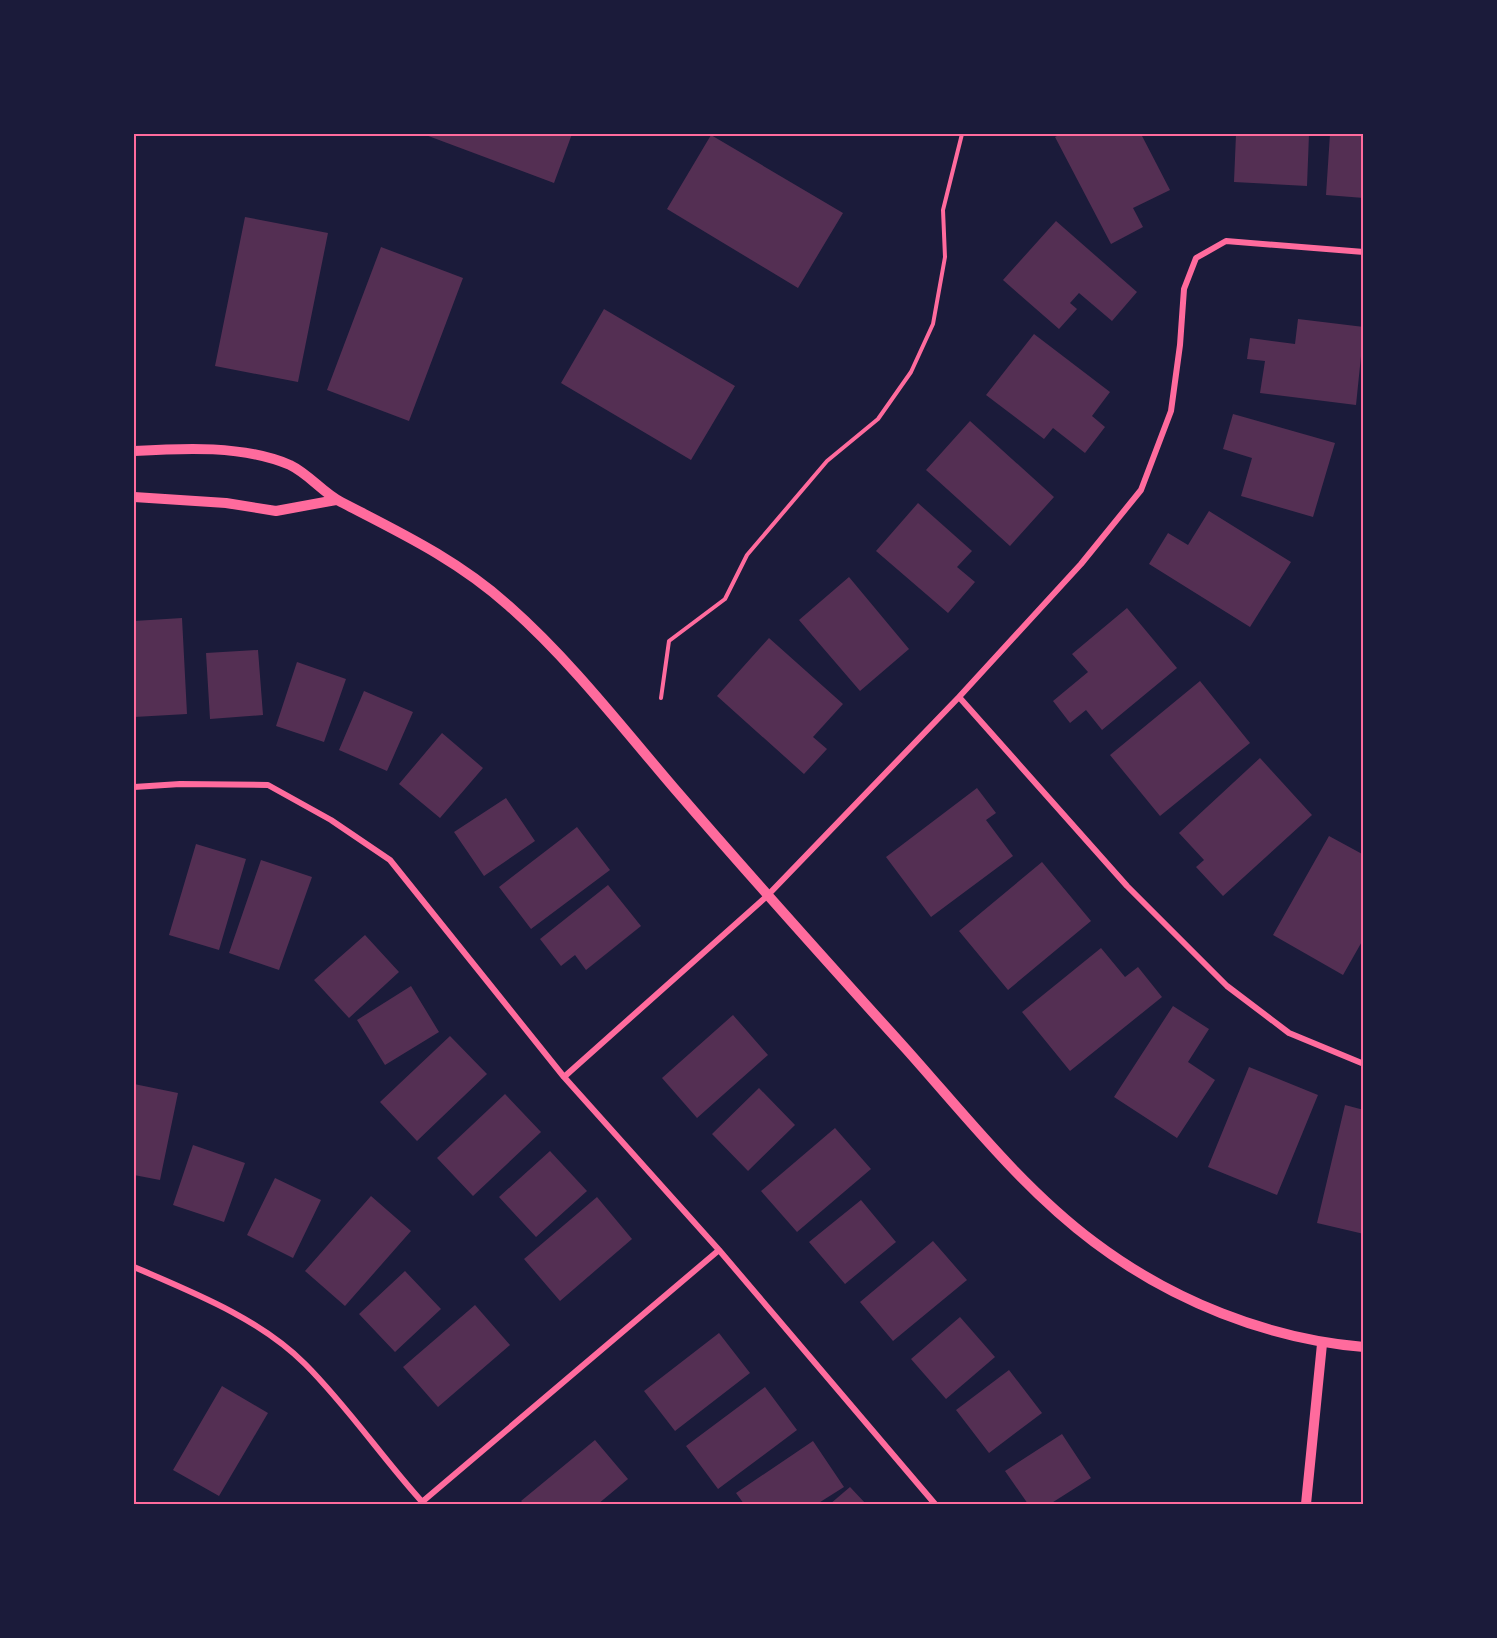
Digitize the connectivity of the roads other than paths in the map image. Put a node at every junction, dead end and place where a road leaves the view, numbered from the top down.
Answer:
1 (1364, 252) edge
2 (134, 451) edge
3 (134, 497) edge
4 (336, 500) junction
5 (959, 697) junction
6 (134, 787) edge
7 (767, 896) junction
8 (1364, 1065) edge
9 (564, 1077) junction
10 (719, 1250) junction
11 (134, 1267) edge
12 (1322, 1344) junction
13 (1364, 1347) edge
14 (423, 1503) edge
15 (935, 1504) edge
16 (1306, 1504) edge

1 - 5 street
2 - 4 street
3 - 4 street
4 - 7 street
5 - 7 street
5 - 8 street
6 - 9 street
7 - 9 street
7 - 12 street
9 - 10 street
10 - 14 street
10 - 15 street
11 - 14 street
12 - 13 street
12 - 16 street

